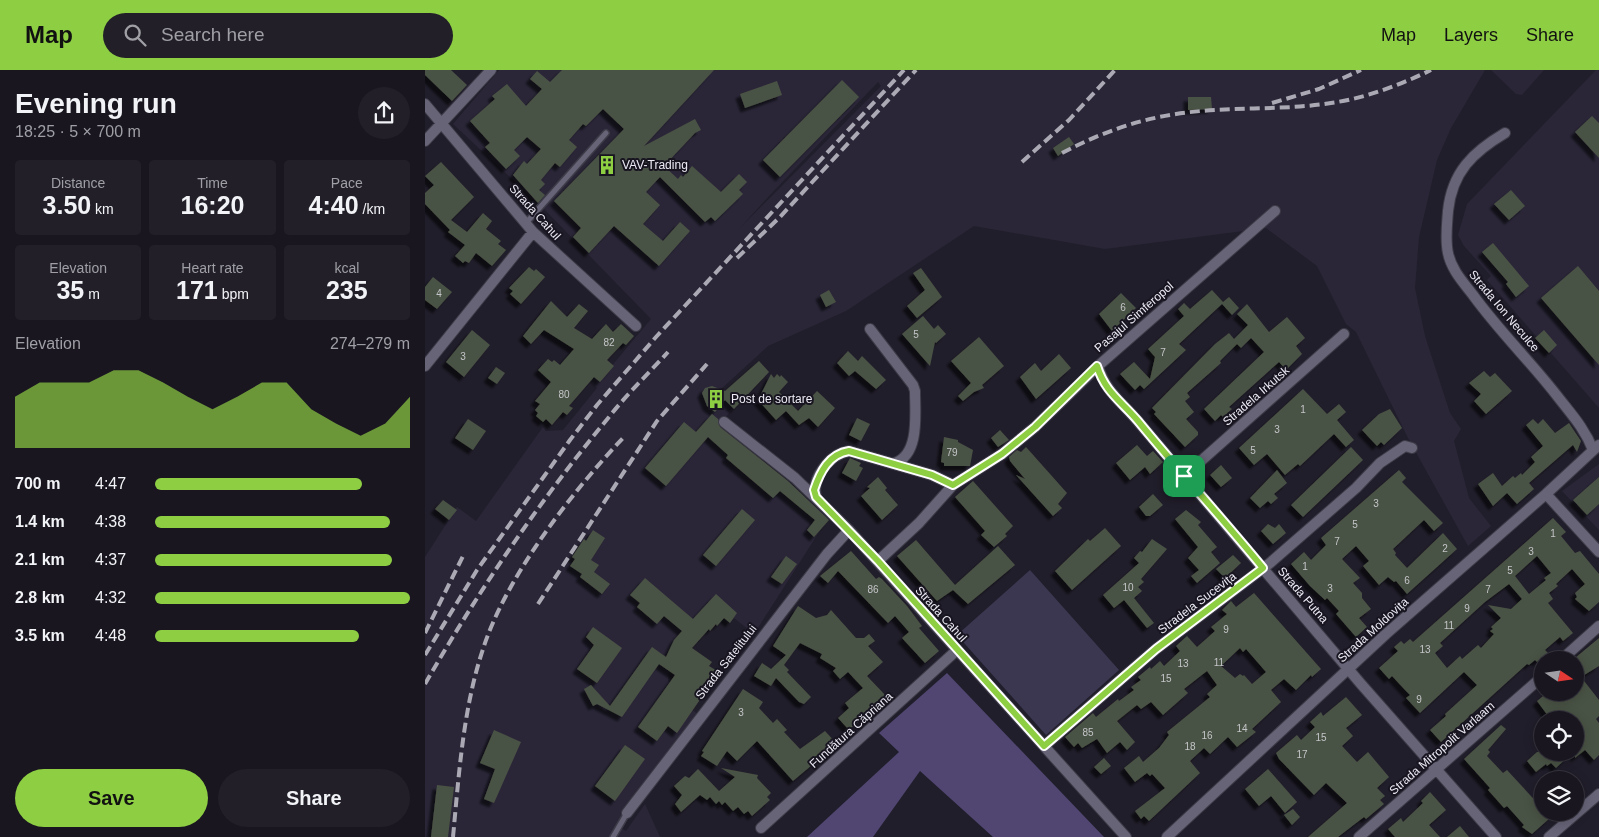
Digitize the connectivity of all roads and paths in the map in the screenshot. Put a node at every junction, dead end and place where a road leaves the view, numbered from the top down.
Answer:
1 (491, 70) edge
2 (425, 104) edge
3 (441, 123) junction
4 (606, 133) dead end
5 (1505, 133) dead end
6 (425, 141) edge
7 (1275, 211) dead end
8 (525, 223) junction
9 (533, 232) junction
10 (636, 326) dead end
11 (870, 328) dead end
12 (1344, 334) dead end
13 (425, 366) edge
14 (1097, 366) junction
15 (725, 422) dead end
16 (1412, 448) dead end
17 (1596, 448) edge
18 (895, 463) junction
19 (1184, 476) junction
20 (953, 485) junction
21 (1546, 494) junction
22 (816, 497) junction
23 (849, 530) junction
24 (1599, 552) edge
25 (878, 561) junction
26 (1263, 568) junction
27 (1599, 626) edge
28 (957, 650) junction
29 (1571, 651) edge
30 (1349, 669) junction
31 (1534, 684) edge
32 (1044, 746) junction
33 (1437, 770) junction
34 (1599, 794) edge
35 (627, 813) joint
36 (761, 828) dead end
37 (613, 837) edge
38 (1126, 837) edge
39 (1167, 837) edge
40 (1359, 837) edge
41 (1496, 837) edge
42 (1549, 837) edge

1 - 3 street
2 - 3 street, Strada Cahul
3 - 6 street
3 - 8 street, Strada Cahul
4 - 8 lane
5 - 17 street, Strada Ion Neculce
7 - 14 street, Pasajul Simferopol
8 - 9 street, Strada Cahul
9 - 10 street, Strada Cahul
9 - 13 street
11 - 18 street
12 - 19 street, Stradela Irkutsk
14 - 19 street, Strada Putna
14 - 20 street, Pasajul Simferopol
15 - 22 street, Strada Cahul
16 - 26 street, Stradela Sucevița
17 - 21 street, Strada Moldovița
18 - 20 street
18 - 22 street
19 - 26 street, Strada Putna
20 - 25 street, Pasajul Simferopol
21 - 24 street
21 - 30 street, Strada Moldovița
22 - 23 street, Strada Cahul
23 - 25 street, Strada Cahul
23 - 35 street, Strada Satelitului
25 - 28 street, Strada Cahul
26 - 30 street, Strada Putna
26 - 32 street, Stradela Sucevița
27 - 29 street
28 - 32 street, Strada Cahul
28 - 36 street, Fundătura Căpriana
30 - 33 street, Strada Putna
30 - 39 street, Strada Moldovița
31 - 33 street, Strada Mitropolit Varlaam
32 - 38 street, Strada Cahul
33 - 40 street, Strada Mitropolit Varlaam
33 - 41 street, Strada Putna
34 - 42 street
35 - 37 lane

